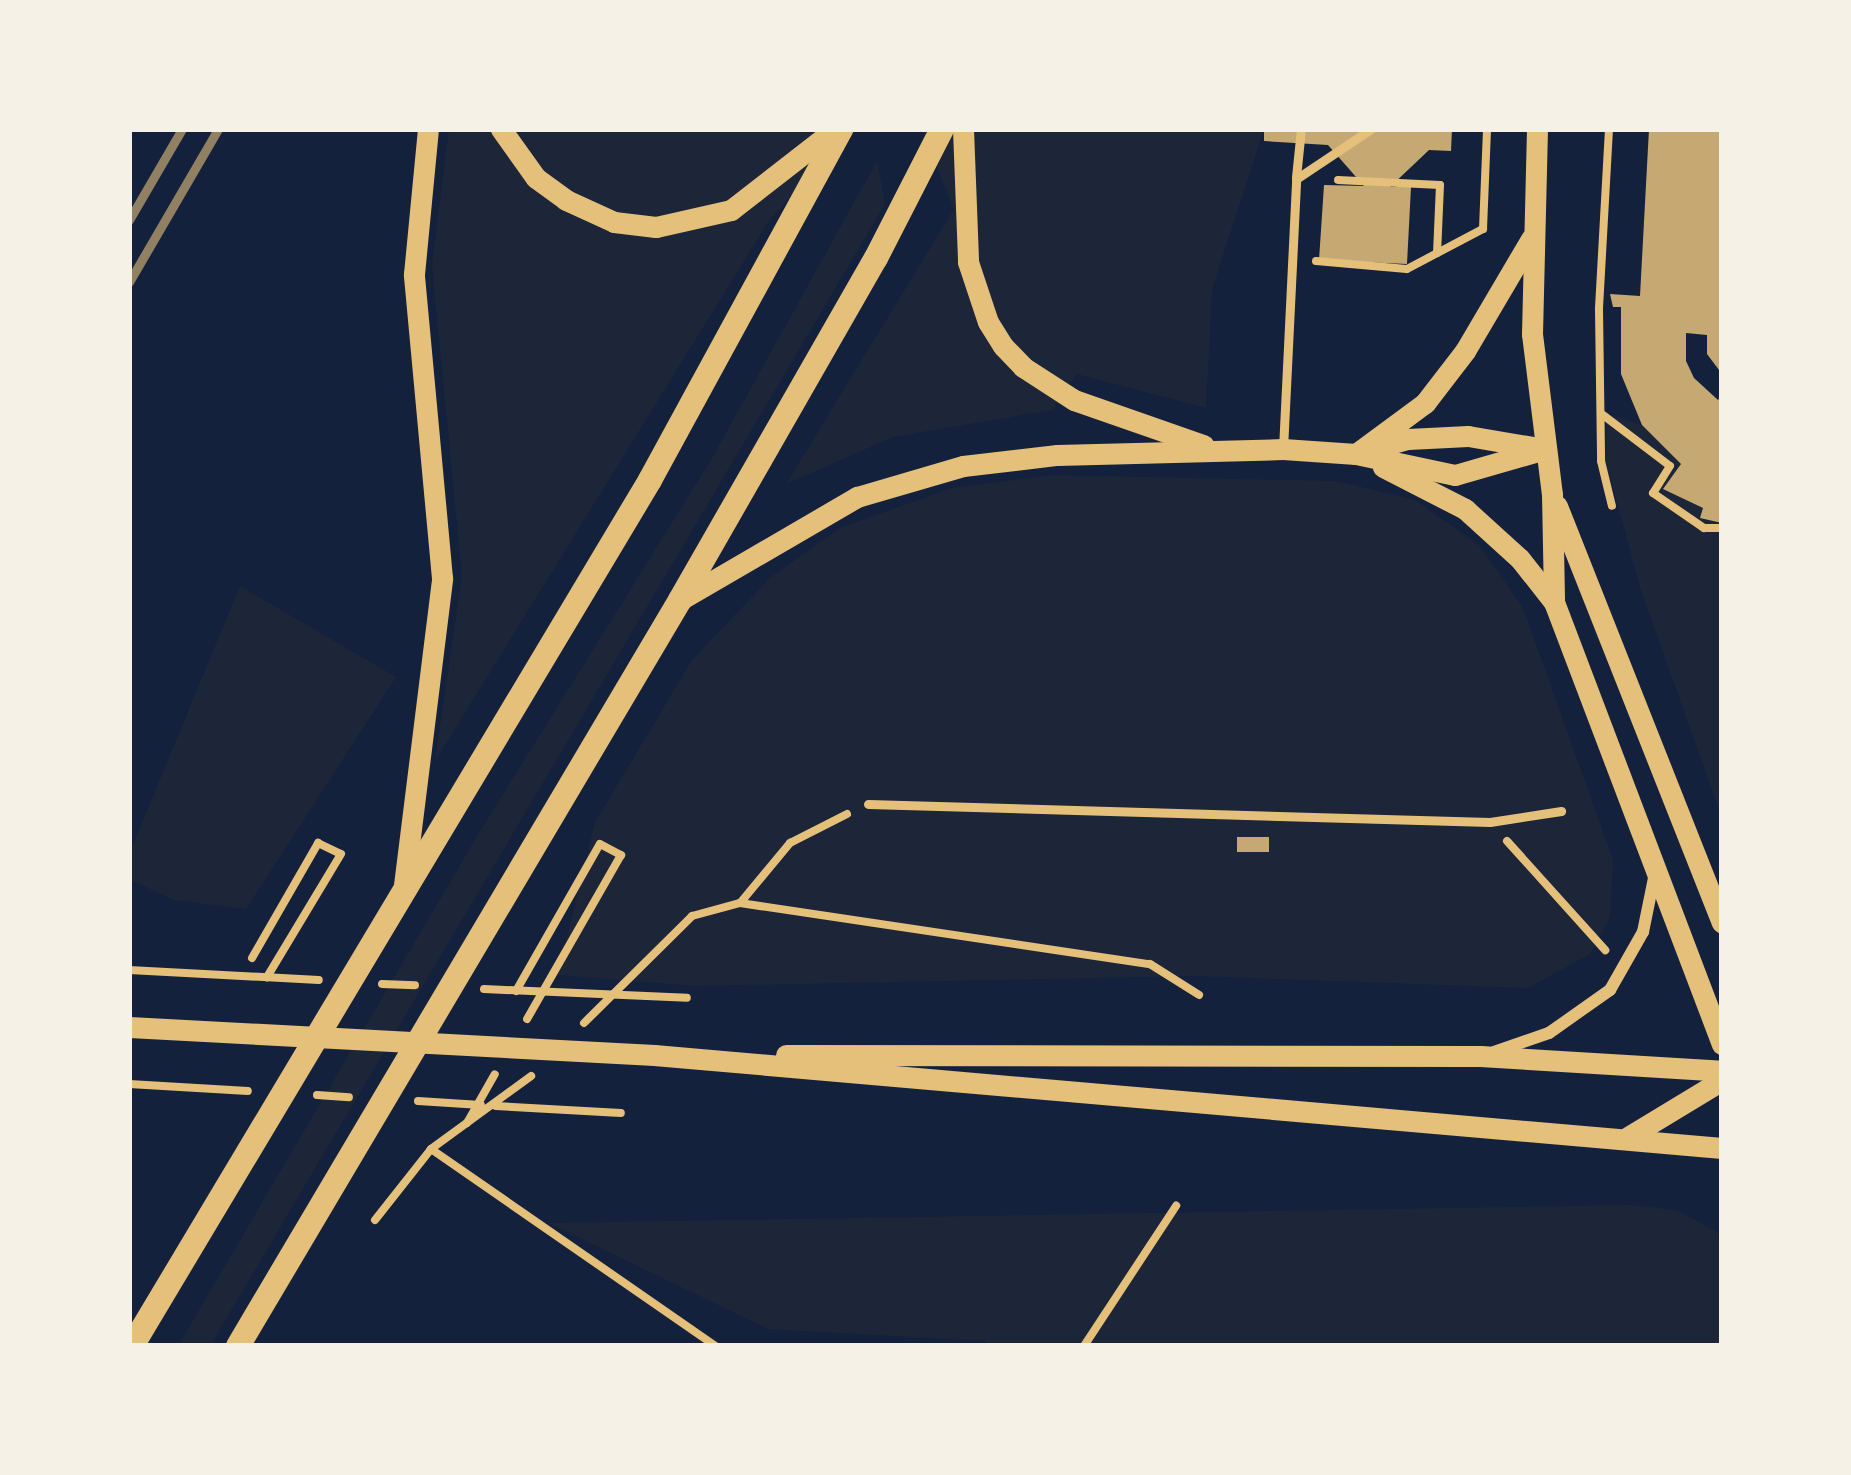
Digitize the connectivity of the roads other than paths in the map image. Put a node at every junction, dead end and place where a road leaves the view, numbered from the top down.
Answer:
1 (428, 129) edge
2 (501, 129) edge
3 (838, 129) edge
4 (942, 129) edge
5 (963, 129) edge
6 (1301, 129) edge
7 (1371, 129) edge
8 (1537, 129) edge
9 (1296, 179) junction
10 (1532, 237) junction
11 (1283, 449) junction
12 (1545, 449) junction
13 (1221, 451) junction
14 (1355, 454) junction
15 (1552, 494) junction
16 (680, 600) junction
17 (1554, 602) junction
18 (868, 804) road end
19 (1561, 811) dead end
20 (1654, 877) junction
21 (404, 892) junction
22 (1722, 922) edge
23 (129, 1027) edge
24 (1722, 1044) edge
25 (654, 1055) junction
26 (1480, 1056) junction
27 (1722, 1071) edge
28 (1722, 1080) edge
29 (1627, 1138) junction
30 (1722, 1148) edge
31 (132, 1346) edge
32 (238, 1346) edge

1 - 21 street
2 - 3 street
3 - 21 main road
4 - 16 main road
5 - 13 street
6 - 9 lane
7 - 9 lane
8 - 10 street
9 - 11 lane
10 - 12 street
10 - 14 street
11 - 13 street
11 - 14 street
12 - 14 street
12 - 14 street
12 - 15 street
13 - 16 street
14 - 17 street
15 - 17 street
15 - 22 street
16 - 32 main road
17 - 20 street
18 - 19 lane
20 - 24 street
20 - 26 street
21 - 31 main road
23 - 25 street
25 - 26 street
25 - 29 street
26 - 27 street
28 - 29 street
29 - 30 street

